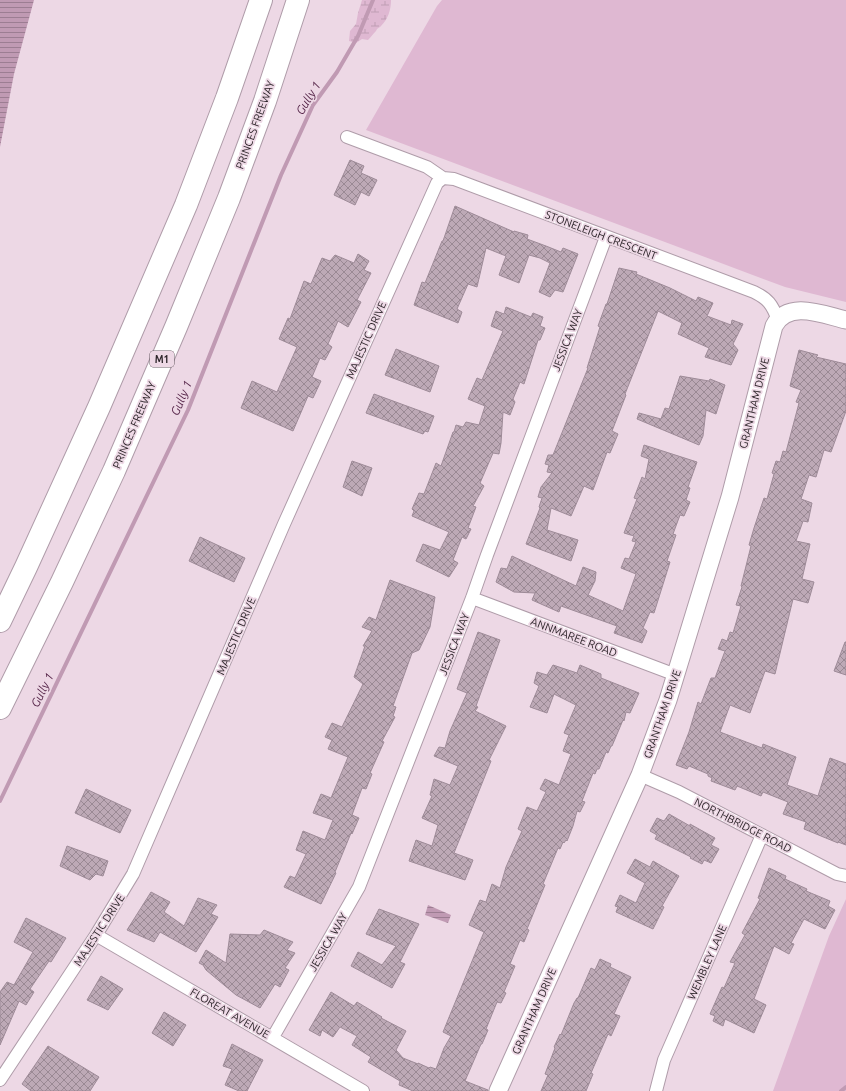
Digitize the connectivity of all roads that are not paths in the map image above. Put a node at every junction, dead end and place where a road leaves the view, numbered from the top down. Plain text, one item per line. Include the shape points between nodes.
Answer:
1 (261, 0) edge
2 (298, 0) edge
3 (347, 137) dead end
4 (443, 178) junction
5 (606, 237) junction
6 (778, 320) junction
7 (846, 320) edge
8 (472, 598) junction
9 (0, 621) edge
10 (676, 675) junction
11 (0, 708) edge
12 (640, 775) junction
13 (762, 835) junction
14 (846, 876) edge
15 (96, 935) junction
16 (273, 1037) junction
17 (0, 1080) edge
18 (363, 1091) edge
19 (498, 1091) edge
20 (656, 1091) edge

1 - 9 highway via 186,205 99,407
2 - 11 highway, PRINCES FREEWAY / M1 via 232,190 179,320 114,471
3 - 4 street, STONELEIGH CRESCENT via 427,167
4 - 5 street, STONELEIGH CRESCENT via 454,179
4 - 15 street, MAJESTIC DRIVE via 437,183 287,517 133,874
5 - 6 street, STONELEIGH CRESCENT via 754,292 769,302
5 - 8 street, JESSICA WAY
6 - 7 street via 789,312 800,310
6 - 10 street, GRANTHAM DRIVE via 773,330 730,497
8 - 10 street, ANNMAREE ROAD
8 - 16 street, JESSICA WAY via 359,887
10 - 12 street, GRANTHAM DRIVE
12 - 13 street, NORTHBRIDGE ROAD
12 - 19 street, GRANTHAM DRIVE
13 - 14 street, NORTHBRIDGE ROAD via 837,874
13 - 20 street, WEMBLEY LANE via 664,1060
15 - 16 street, FLOREAT AVENUE
15 - 17 street, MAJESTIC DRIVE
16 - 18 street, FLOREAT AVENUE

